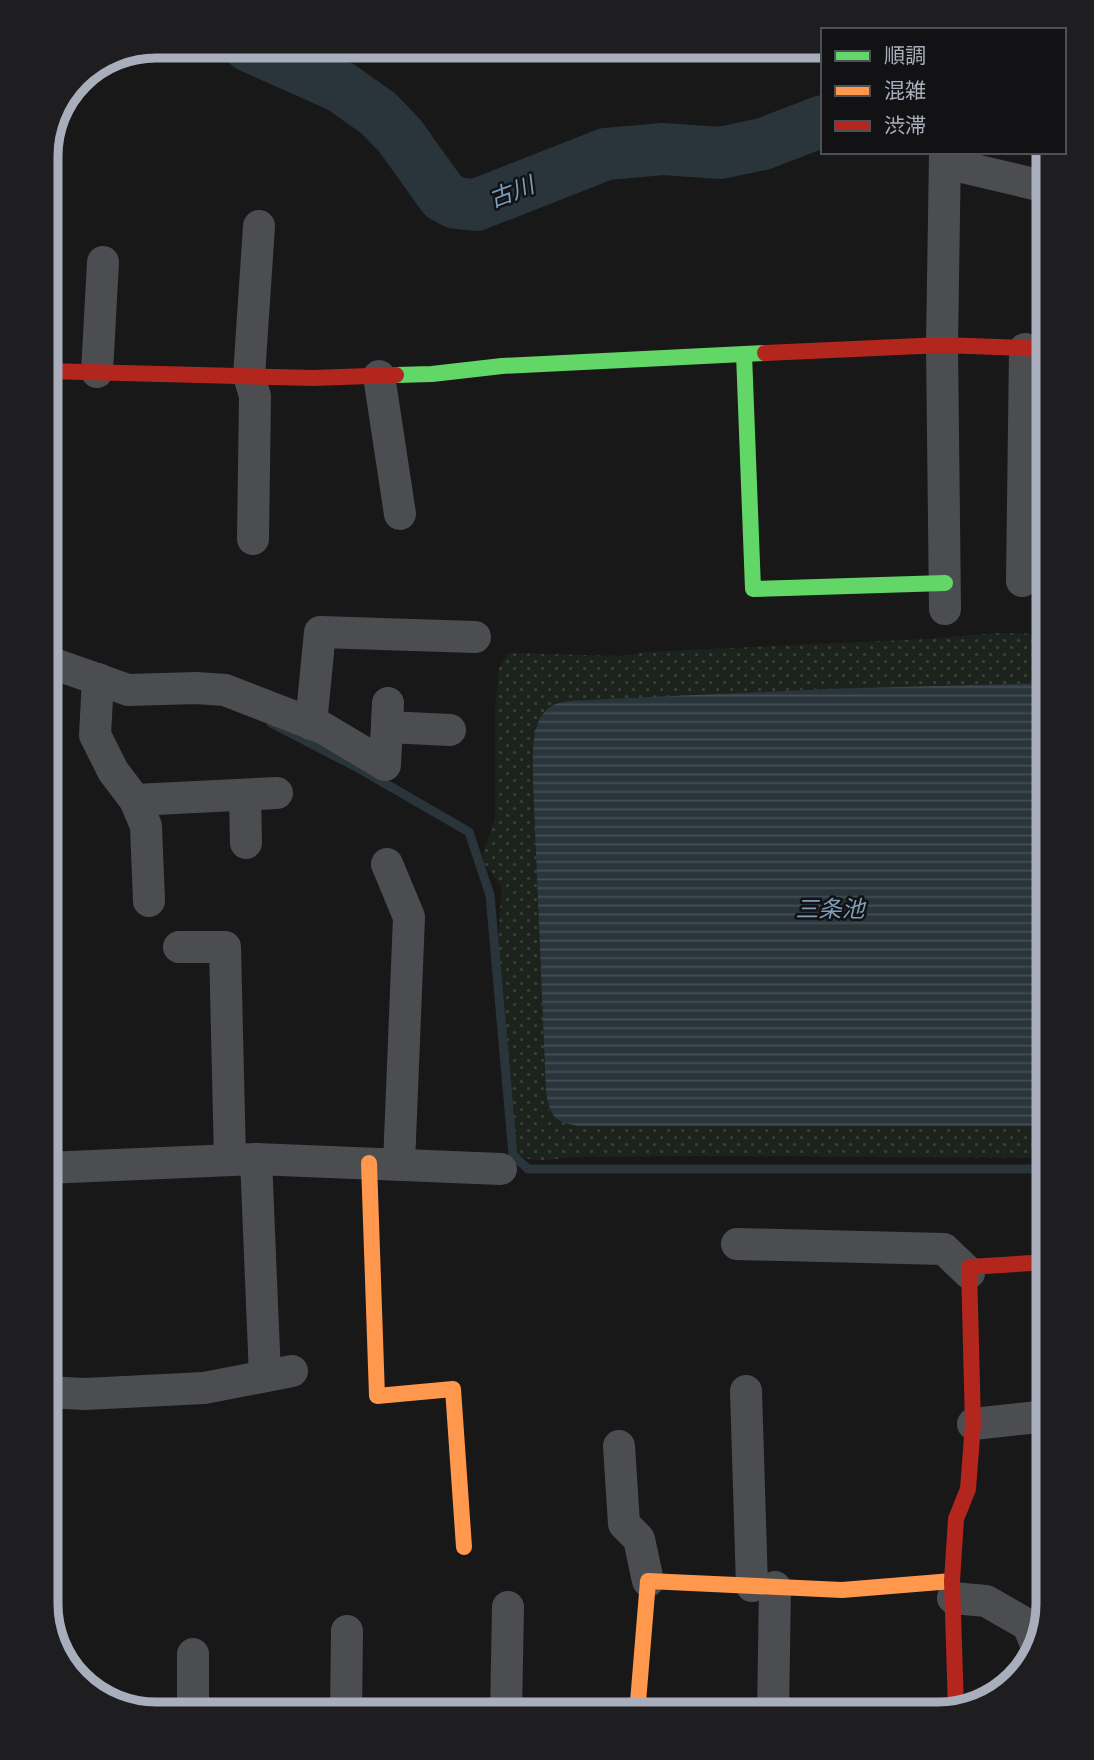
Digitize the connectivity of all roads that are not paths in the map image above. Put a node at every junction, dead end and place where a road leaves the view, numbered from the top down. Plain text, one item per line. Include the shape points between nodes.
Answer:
1 (945, 158) edge
2 (1036, 184) edge
3 (259, 226) dead end
4 (103, 262) dead end
5 (942, 345) junction
6 (1036, 349) edge
7 (744, 354) junction
8 (1036, 364) edge
9 (58, 371) edge
10 (97, 372) junction
11 (249, 376) junction
12 (379, 376) junction
13 (400, 514) dead end
14 (253, 539) dead end
15 (1022, 581) dead end
16 (945, 596) joint
17 (475, 637) dead end
18 (58, 667) edge
19 (98, 687) junction
20 (312, 724) junction
21 (450, 730) dead end
22 (277, 793) dead end
23 (245, 795) junction
24 (135, 800) junction
25 (246, 843) dead end
26 (387, 864) dead end
27 (149, 901) dead end
28 (179, 947) dead end
29 (243, 1160) junction
30 (384, 1163) junction
31 (58, 1168) edge
32 (501, 1169) dead end
33 (737, 1244) dead end
34 (1036, 1263) edge
35 (969, 1273) junction
36 (746, 1391) dead end
37 (58, 1393) edge
38 (1036, 1417) edge
39 (973, 1424) junction
40 (619, 1446) dead end
41 (464, 1547) dead end
42 (648, 1581) junction
43 (763, 1586) junction
44 (953, 1590) junction
45 (508, 1607) dead end
46 (347, 1631) dead end
47 (1032, 1633) edge
48 (192, 1654) dead end
49 (956, 1700) edge
50 (193, 1702) edge
51 (346, 1702) edge
52 (506, 1702) edge
53 (638, 1702) edge
54 (772, 1702) edge

1 - 2 street
1 - 5 street
3 - 11 street
4 - 10 street
5 - 6 street
5 - 7 street
5 - 16 street
7 - 12 street
7 - 16 street via 753,589
8 - 15 street
9 - 10 street
10 - 11 street
11 - 12 street
11 - 14 street via 255,396
12 - 13 street
17 - 20 street via 320,632
18 - 19 street
19 - 20 street via 225,690
19 - 24 street via 95,735 113,771
20 - 21 street via 385,765 388,715
22 - 23 street
23 - 24 street
23 - 25 street
24 - 27 street via 146,826
26 - 30 street via 410,917
28 - 29 street via 225,947
29 - 30 street
29 - 31 street
29 - 37 street via 279,1373 204,1388
30 - 32 street
30 - 41 street via 377,1396 453,1389
33 - 35 street via 944,1249
34 - 35 street via 969,1268
35 - 39 street
36 - 43 street
38 - 39 street
39 - 44 street via 968,1489 956,1519
40 - 42 street via 624,1524 639,1539
42 - 43 street
42 - 53 street
43 - 44 street
43 - 54 street
44 - 47 street via 986,1601 1028,1625
44 - 49 street
45 - 52 street
46 - 51 street
48 - 50 street

